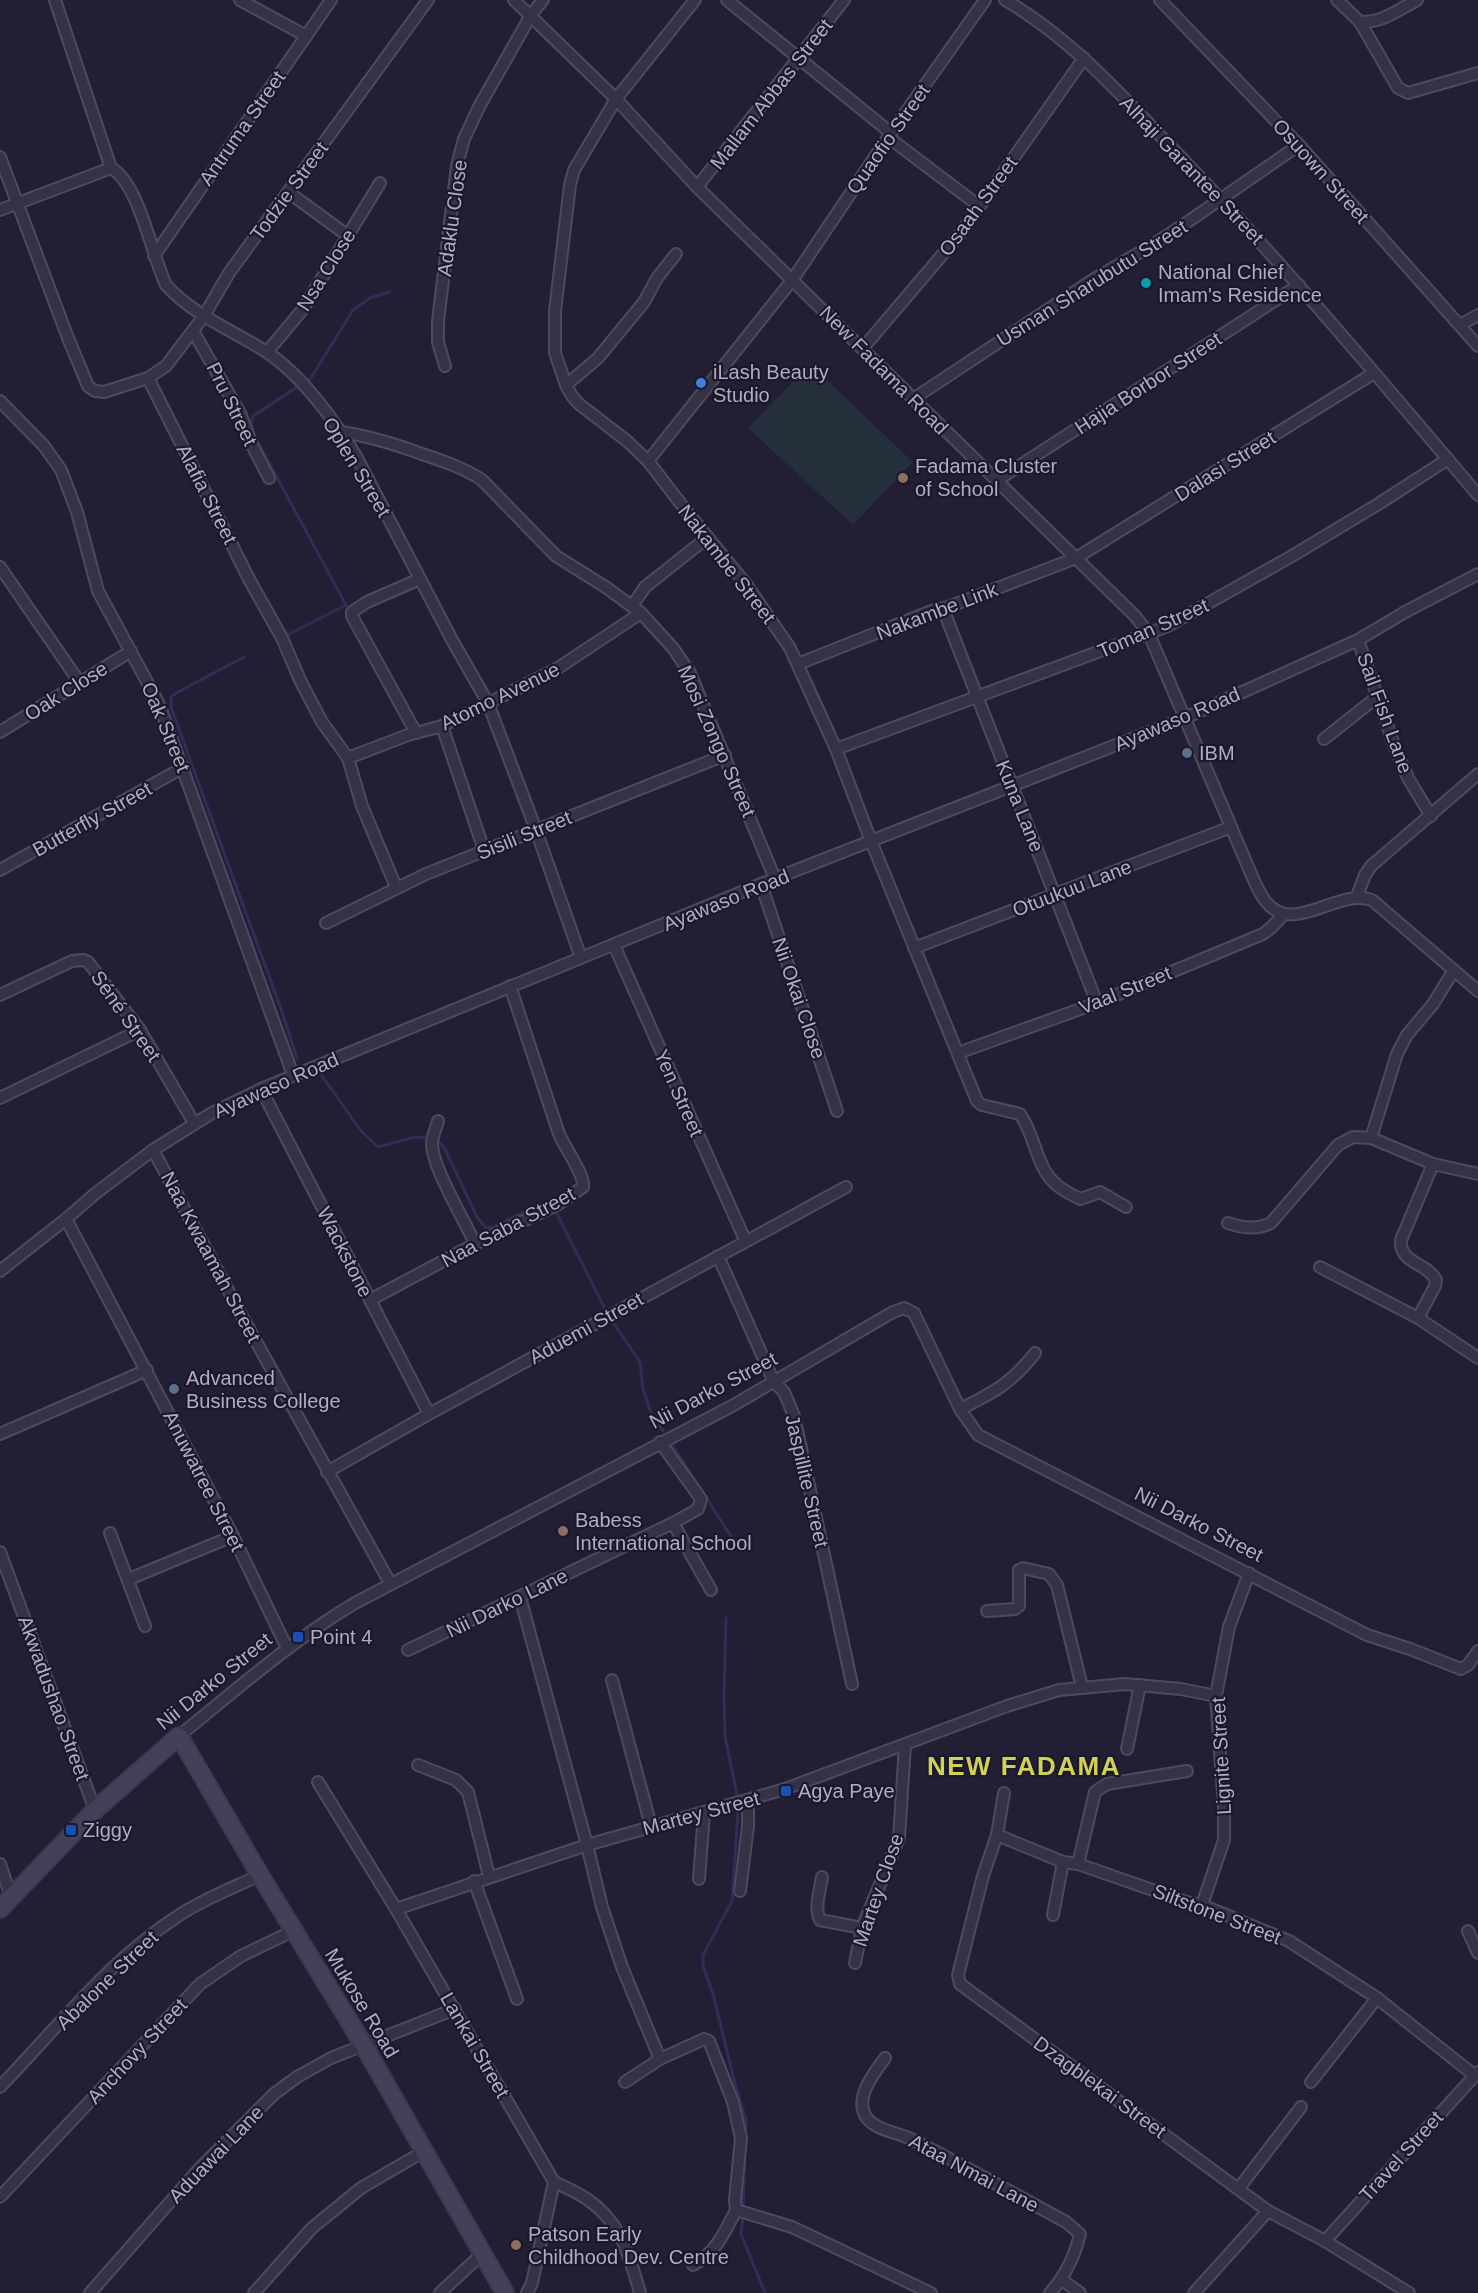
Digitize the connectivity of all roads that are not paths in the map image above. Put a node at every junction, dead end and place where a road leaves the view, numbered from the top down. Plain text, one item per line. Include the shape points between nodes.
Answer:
1 (55, 0) edge
2 (240, 0) edge
3 (331, 0) edge
4 (428, 0) edge
5 (514, 0) edge
6 (543, 0) edge
7 (695, 0) edge
8 (727, 0) edge
9 (844, 0) edge
10 (986, 0) edge
11 (1005, 0) edge
12 (1160, 0) edge
13 (1337, 0) edge
14 (1417, 0) edge
15 (531, 15) junction
16 (1360, 22) junction
17 (306, 36) junction
18 (1084, 58) junction
19 (797, 59) junction
20 (1478, 73) edge
21 (616, 99) junction
22 (890, 135) junction
23 (1299, 145) junction
24 (0, 157) edge
25 (111, 168) junction
26 (380, 183) dead end
27 (698, 187) junction
28 (288, 192) junction
29 (1221, 199) junction
30 (17, 203) junction
31 (979, 206) junction
32 (0, 210) edge
33 (347, 236) junction
34 (676, 254) dead end
35 (154, 256) junction
36 (793, 279) junction
37 (1299, 285) junction
38 (1478, 315) edge
39 (204, 316) junction
40 (1460, 325) junction
41 (193, 331) junction
42 (1478, 346) edge
43 (863, 348) junction
44 (267, 352) junction
45 (445, 366) dead end
46 (1374, 373) junction
47 (148, 378) junction
48 (566, 385) junction
49 (913, 399) junction
50 (0, 401) edge
51 (340, 432) junction
52 (1448, 459) junction
53 (648, 460) junction
54 (269, 478) dead end
55 (996, 481) junction
56 (1478, 495) edge
57 (708, 537) junction
58 (1076, 558) junction
59 (0, 567) edge
60 (1478, 574) edge
61 (420, 579) junction
62 (943, 609) junction
63 (636, 610) junction
64 (1149, 634) junction
65 (1358, 640) junction
66 (131, 651) junction
67 (798, 664) junction
68 (80, 683) junction
69 (978, 697) junction
70 (1377, 697) junction
71 (488, 703) junction
72 (1185, 718) junction
73 (442, 726) junction
74 (0, 732) edge
75 (416, 734) junction
76 (1324, 739) dead end
77 (836, 749) junction
78 (725, 754) junction
79 (348, 758) junction
80 (184, 767) junction
81 (1478, 774) edge
82 (1013, 786) junction
83 (1431, 816) junction
84 (1231, 827) junction
85 (536, 830) junction
86 (871, 841) junction
87 (484, 850) junction
88 (0, 870) edge
89 (775, 879) junction
90 (761, 885) junction
91 (396, 887) junction
92 (1055, 894) junction
93 (1357, 896) junction
94 (1284, 914) junction
95 (326, 923) dead end
96 (614, 945) junction
97 (914, 948) junction
98 (581, 958) junction
99 (1454, 970) junction
100 (510, 986) junction
101 (1478, 991) edge
102 (0, 995) edge
103 (1097, 1003) junction
104 (140, 1030) junction
105 (958, 1053) junction
106 (293, 1075) junction
107 (261, 1089) junction
108 (0, 1098) edge
109 (837, 1111) dead end
110 (438, 1122) dead end
111 (194, 1123) junction
112 (1371, 1138) junction
113 (153, 1150) junction
114 (1433, 1164) junction
115 (1478, 1174) edge
116 (846, 1187) dead end
117 (1126, 1207) dead end
118 (66, 1219) junction
119 (1228, 1224) dead end
120 (745, 1240) junction
121 (475, 1244) junction
122 (718, 1256) junction
123 (1320, 1267) dead end
124 (0, 1271) edge
125 (370, 1300) junction
126 (1418, 1318) junction
127 (1035, 1353) dead end
128 (1478, 1358) edge
129 (147, 1370) junction
130 (774, 1382) junction
131 (960, 1409) junction
132 (429, 1414) junction
133 (0, 1434) edge
134 (662, 1441) junction
135 (327, 1472) junction
136 (673, 1523) junction
137 (110, 1533) dead end
138 (233, 1536) junction
139 (0, 1552) edge
140 (1249, 1573) junction
141 (129, 1579) junction
142 (390, 1583) junction
143 (711, 1590) dead end
144 (520, 1597) junction
145 (987, 1611) dead end
146 (145, 1626) dead end
147 (287, 1648) junction
148 (408, 1650) dead end
149 (1478, 1651) edge
150 (612, 1680) dead end
151 (852, 1684) dead end
152 (1140, 1685) junction
153 (1082, 1687) junction
154 (1216, 1696) junction
155 (179, 1736) junction
156 (905, 1745) junction
157 (1127, 1749) dead end
158 (418, 1765) dead end
159 (1187, 1771) dead end
160 (318, 1782) dead end
161 (1004, 1792) dead end
162 (747, 1800) junction
163 (95, 1810) junction
164 (704, 1813) junction
165 (651, 1826) junction
166 (997, 1835) junction
167 (587, 1845) junction
168 (1063, 1862) junction
169 (0, 1864) edge
170 (1078, 1864) junction
171 (260, 1875) junction
172 (489, 1876) junction
173 (822, 1877) dead end
174 (699, 1879) dead end
175 (474, 1881) junction
176 (740, 1891) dead end
177 (6, 1903) edge
178 (1202, 1905) junction
179 (396, 1909) junction
180 (1053, 1915) dead end
181 (862, 1928) junction
182 (295, 1930) junction
183 (1468, 1931) dead end
184 (1478, 1953) edge
185 (855, 1963) dead end
186 (1377, 1998) junction
187 (517, 1999) dead end
188 (455, 2009) junction
189 (363, 2044) junction
190 (885, 2058) dead end
191 (660, 2059) junction
192 (1476, 2073) edge
193 (625, 2082) dead end
194 (1311, 2082) dead end
195 (0, 2087) edge
196 (1301, 2107) dead end
197 (423, 2152) junction
198 (554, 2182) junction
199 (1239, 2188) junction
200 (0, 2198) edge
201 (738, 2211) junction
202 (1268, 2211) junction
203 (1325, 2241) junction
204 (482, 2254) junction
205 (693, 2265) dead end
206 (1062, 2280) junction
207 (90, 2293) edge
208 (254, 2293) edge
209 (440, 2293) edge
210 (505, 2293) edge
211 (527, 2293) edge
212 (640, 2293) edge
213 (931, 2293) edge
214 (1050, 2293) edge
215 (1080, 2293) edge
216 (1194, 2293) edge
217 (1409, 2293) edge

1 - 25 street, Oplen Street
2 - 17 street
3 - 17 street, Antruma Street
4 - 28 street, Todzie Street
5 - 15 street, New Fadama Road
6 - 15 street, Adaklu Close
7 - 21 street, Nakambe Street
8 - 19 street
9 - 19 street, Mallam Abbas Street
10 - 22 street, Quaofio Street
11 - 18 street, Alhaji Garantee Street via 1032,16
12 - 23 street, Osuown Street
13 - 16 street
14 - 16 street via 1382,20
15 - 21 street, New Fadama Road
15 - 45 street, Adaklu Close via 480,105 457,165 438,321 438,342
16 - 20 street via 1403,91 1408,93
17 - 35 street, Antruma Street
18 - 29 street, Alhaji Garantee Street
18 - 31 street, Osaah Street
19 - 22 street
19 - 27 street, Mallam Abbas Street
21 - 27 street, New Fadama Road
21 - 48 street, Nakambe Street via 574,170 570,185 554,336 555,353
22 - 31 street
22 - 36 street, Quaofio Street
23 - 29 street, Usman Sharubutu Street
23 - 40 street, Osuown Street
24 - 30 street
25 - 30 street
25 - 35 street, Oplen Street via 131,190
26 - 33 street, Nsa Close
27 - 36 street, New Fadama Road
28 - 33 street
28 - 39 street, Todzie Street via 229,273
29 - 37 street, Alhaji Garantee Street
29 - 49 street, Usman Sharubutu Street
30 - 32 street
30 - 47 street via 88,386 104,392
31 - 43 street, Osaah Street via 939,261
33 - 44 street, Nsa Close via 303,309
34 - 48 street via 644,302 598,358
35 - 39 street, Oplen Street via 166,285
36 - 43 street, New Fadama Road
36 - 53 street, Quaofio Street
37 - 46 street, Alhaji Garantee Street
37 - 55 street, Hajia Borbor Street
38 - 40 street
39 - 41 street, Todzie Street
39 - 44 street, Oplen Street
40 - 42 street, Osuown Street
41 - 47 street, Todzie Street via 166,366
41 - 54 street, Pru Street via 240,413
43 - 49 street, New Fadama Road
44 - 51 street, Oplen Street via 298,380
46 - 52 street, Alhaji Garantee Street
46 - 58 street, Dalasi Street
47 - 79 street, Alafia Street via 322,722
48 - 53 street, Nakambe Street via 579,404
49 - 55 street, New Fadama Road
50 - 66 street, Oak Street via 44,446 61,470 98,591
51 - 61 street, Oplen Street
51 - 63 street, Mosi Zongo Street via 383,440 474,475 556,556
52 - 56 street, Alhaji Garantee Street
52 - 64 street, Toman Street via 1235,590
53 - 57 street, Nakambe Street
55 - 58 street, New Fadama Road
57 - 63 street, Atomo Avenue via 645,587
57 - 67 street, Nakambe Street via 774,623
58 - 62 street, Nakambe Link
58 - 64 street, New Fadama Road via 1118,597
59 - 68 street
60 - 65 street, Ayawaso Road
61 - 71 street, Oplen Street
61 - 75 street via 352,612
62 - 67 street, Nakambe Link
62 - 69 street, Kuna Lane
63 - 71 street, Atomo Avenue via 558,668
63 - 78 street, Mosi Zongo Street via 674,648 690,673
64 - 69 street, Toman Street
64 - 72 street, New Fadama Road
65 - 70 street, Sail Fish Lane
65 - 72 street, Ayawaso Road
66 - 68 street, Oak Close
66 - 80 street, Oak Street via 159,704
67 - 77 street, Nakambe Street
68 - 74 street, Oak Close
69 - 77 street, Toman Street
69 - 82 street, Kuna Lane
70 - 76 street
70 - 83 street, Sail Fish Lane via 1408,778
71 - 73 street, Atomo Avenue
71 - 85 street, Oplen Street
72 - 82 street, Ayawaso Road
72 - 84 street, New Fadama Road
73 - 75 street, Atomo Avenue
73 - 87 street
75 - 79 street, Atomo Avenue
77 - 86 street, Nakambe Street
78 - 85 street, Sisili Street
78 - 89 street, Mosi Zongo Street
79 - 91 street, Alafia Street via 362,806
80 - 88 street, Butterfly Street
80 - 106 street, Oak Street
81 - 83 street
82 - 86 street, Ayawaso Road
82 - 92 street, Kuna Lane
83 - 93 street via 1371,866
84 - 92 street, Otuukuu Lane
84 - 94 street, New Fadama Road via 1259,891 1270,907
85 - 87 street, Sisili Street
85 - 98 street, Oplen Street
86 - 89 street, Ayawaso Road
86 - 97 street, Nakambe Street
87 - 91 street, Sisili Street
89 - 90 street, Ayawaso Road
90 - 96 street, Ayawaso Road
90 - 109 street, Nii Okai Close
91 - 95 street, Sisili Street
92 - 97 street, Otuukuu Lane
92 - 103 street, Kuna Lane
93 - 94 street via 1300,915
93 - 99 street via 1378,904
94 - 103 street, Vaal Street via 1263,934
96 - 98 street, Ayawaso Road
96 - 120 street, Yen Street
97 - 105 street, Nakambe Street
98 - 100 street, Ayawaso Road
99 - 101 street
99 - 112 street via 1397,1054
100 - 106 street, Ayawaso Road
100 - 121 street, Naa Saba Street via 559,1134 584,1184 554,1207
102 - 104 street, Séné Street via 72,961 84,960 95,968
103 - 105 street, Vaal Street
104 - 108 street
104 - 111 street, Séné Street
105 - 117 street, Nakambe Street via 980,1104 1018,1112 1023,1117 1041,1166 1051,1181 1078,1198 1100,1192
106 - 107 street, Ayawaso Road
107 - 111 street, Ayawaso Road
107 - 125 street, Wackstone
110 - 121 street via 435,1156
111 - 113 street, Ayawaso Road
112 - 114 street
112 - 119 street via 1353,1137 1338,1145 1263,1227
113 - 118 street, Ayawaso Road
113 - 135 street, Naa Kwaamah Street
114 - 115 street
114 - 126 street via 1401,1240 1405,1257 1429,1271 1436,1280
116 - 120 street, Aduemi Street
118 - 124 street, Ayawaso Road
118 - 129 street, Anuwatree Street
120 - 122 street, Aduemi Street
121 - 125 street, Naa Saba Street
122 - 130 street, Jaspillite Street
122 - 132 street, Aduemi Street
123 - 126 street
125 - 132 street, Wackstone
126 - 128 street
127 - 131 street via 1007,1384
129 - 133 street
129 - 138 street, Anuwatree Street
130 - 131 street, Nii Darko Street via 904,1308 914,1312 924,1330
130 - 134 street, Nii Darko Street
130 - 151 street, Jaspillite Street via 789,1404
131 - 140 street, Nii Darko Street via 978,1435
132 - 135 street, Aduemi Street
134 - 136 street, Nii Darko Lane via 701,1499 698,1509
134 - 142 street, Nii Darko Street
135 - 142 street, Naa Kwaamah Street
136 - 143 street
136 - 144 street, Nii Darko Lane
137 - 141 street
138 - 141 street
138 - 147 street, Anuwatree Street
139 - 163 street, Akwadushao Street
140 - 149 street, Nii Darko Street via 1367,1635 1453,1668 1468,1665
140 - 154 street, Lignite Street via 1229,1628
141 - 146 street
142 - 147 street, Nii Darko Street
144 - 148 street, Nii Darko Lane
144 - 167 street
145 - 153 street via 1018,1606 1019,1570 1049,1575 1057,1585
147 - 155 street, Nii Darko Street
150 - 165 street
152 - 153 street, Martey Street
152 - 154 street, Martey Street
152 - 157 street
153 - 156 street, Martey Street via 1034,1697
154 - 178 street, Lignite Street via 1224,1840
155 - 163 street, Nii Darko Street
155 - 171 street, Mukose Road
156 - 162 street, Martey Street
156 - 181 street, Martey Close via 899,1838
158 - 172 street via 456,1780 468,1792
159 - 170 street via 1107,1784 1095,1792
160 - 179 street, Lankai Street
161 - 166 street, Dzagblekai Street
162 - 164 street, Martey Street
162 - 176 street
163 - 177 street, Nii Darko Street
164 - 165 street, Martey Street
164 - 174 street
165 - 167 street, Martey Street
166 - 168 street, Siltstone Street
166 - 199 street, Dzagblekai Street via 958,1975 960,1984
167 - 172 street, Martey Street
167 - 191 street via 622,1967
168 - 170 street, Siltstone Street
168 - 180 street
169 - 177 street
170 - 178 street, Siltstone Street
171 - 182 street, Mukose Road
171 - 195 street, Abalone Street via 180,1914 148,1938 91,1989
172 - 175 street, Martey Street
173 - 181 street via 817,1915 820,1920
175 - 179 street, Martey Street
175 - 187 street
178 - 186 street, Siltstone Street via 1289,1941
179 - 188 street, Lankai Street
181 - 185 street, Martey Close
182 - 189 street, Mukose Road
182 - 200 street, Anchovy Street via 241,1956 200,1984
183 - 184 street
186 - 192 street, Siltstone Street
186 - 194 street
188 - 189 street, Aduawai Lane
188 - 198 street, Lankai Street
189 - 197 street, Mukose Road
189 - 207 street, Aduawai Lane via 312,2068 274,2094 199,2169
190 - 206 street, Ataa Nmai Lane via 865,2087 863,2112 867,2119 1066,2222 1080,2234
191 - 193 street
191 - 201 street via 704,2039 709,2041 733,2102 741,2138 735,2200
192 - 203 street, Travel Street
196 - 199 street
197 - 204 street, Mukose Road
197 - 208 street via 361,2188 312,2228
198 - 211 street
198 - 212 street via 587,2199 612,2221 624,2240
199 - 202 street, Dzagblekai Street
201 - 205 street via 722,2239 704,2260
201 - 213 street via 792,2227
202 - 203 street, Dzagblekai Street
202 - 216 street
203 - 217 street, Dzagblekai Street
204 - 209 street
204 - 210 street, Mukose Road
206 - 214 street, Ataa Nmai Lane
206 - 215 street

